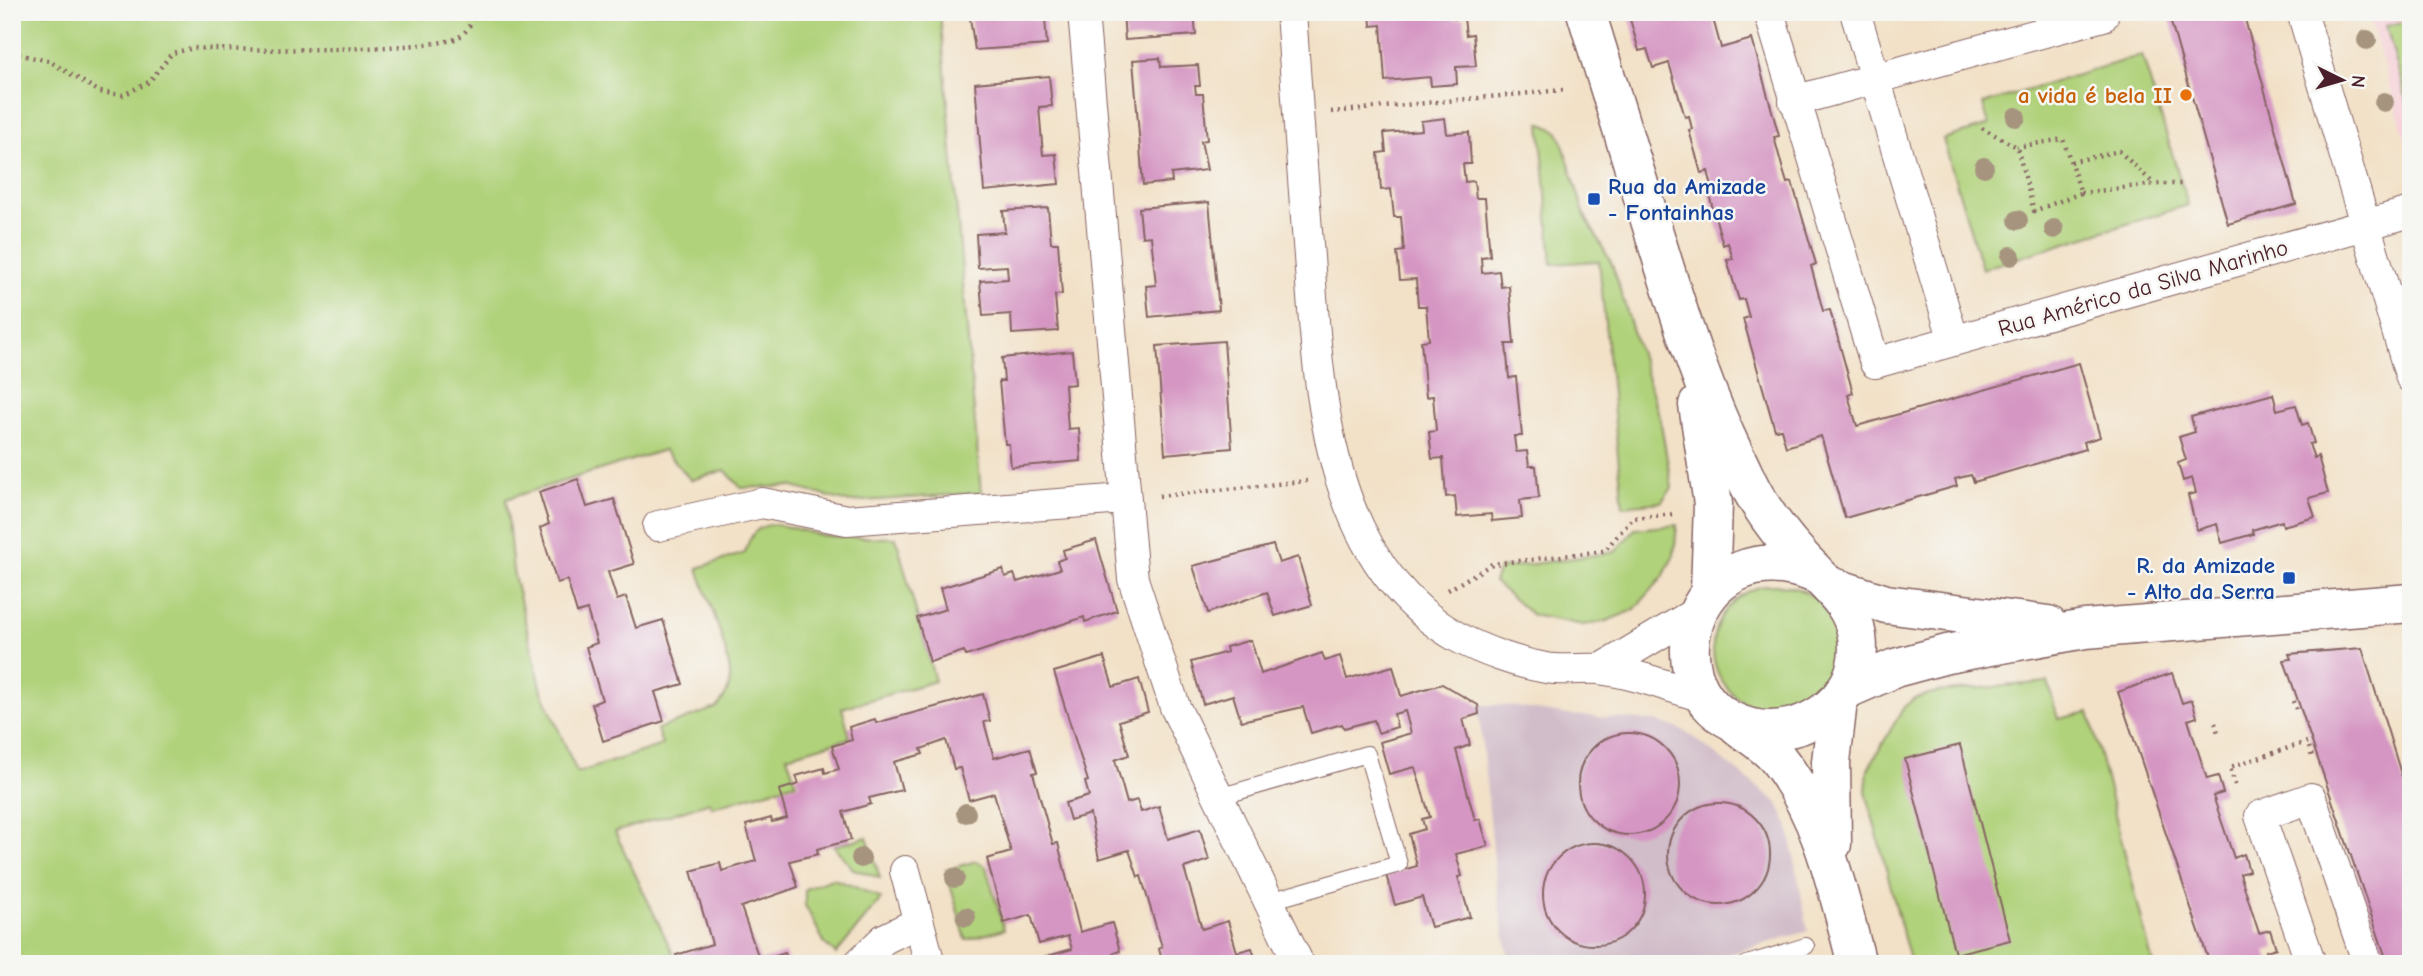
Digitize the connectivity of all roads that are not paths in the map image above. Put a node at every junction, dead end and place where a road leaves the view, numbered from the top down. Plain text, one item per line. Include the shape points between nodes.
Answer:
1 (1083, 12) edge
2 (1291, 12) edge
3 (1586, 12) edge
4 (1769, 12) edge
5 (1855, 12) edge
6 (2302, 12) edge
7 (2103, 16) dead end
8 (1874, 78) junction
9 (1794, 101) junction
10 (2411, 212) edge
11 (2364, 226) junction
12 (1954, 341) junction
13 (1690, 351) junction
14 (2411, 377) edge
15 (1124, 499) junction
16 (658, 526) dead end
17 (1826, 581) junction
18 (1704, 601) junction
19 (2411, 603) edge
20 (2085, 629) junction
21 (1601, 669) junction
22 (1842, 695) junction
23 (1720, 710) junction
24 (1219, 797) junction
25 (1832, 867) junction
26 (905, 871) dead end
27 (1270, 901) junction
28 (917, 923) junction
29 (1806, 946) dead end
30 (858, 964) edge
31 (930, 964) edge
32 (1299, 964) edge
33 (1746, 964) edge
34 (1857, 964) edge
35 (2311, 964) edge
36 (2368, 964) edge

1 - 15 street
2 - 21 street via 1318,365 1339,478 1358,527 1387,573 1416,607 1457,637 1547,668
3 - 13 main road
4 - 9 street
5 - 8 street
6 - 11 street
7 - 8 street
8 - 9 street
8 - 12 street
9 - 12 street, Rua Américo da Silva Marinho via 1875,363
10 - 11 street, Rua Américo da Silva Marinho
11 - 12 street, Rua Américo da Silva Marinho
11 - 14 street
13 - 17 main road via 1759,502
13 - 18 main road via 1713,504
15 - 16 street via 847,520 762,503
15 - 24 street via 1133,579 1154,651 1175,707
17 - 18 main road via 1785,564 1749,566 1728,576
17 - 20 main road via 1886,604
17 - 22 main road via 1849,610 1857,636 1856,665
18 - 21 street
18 - 23 main road via 1689,640 1693,670
19 - 20 main road
20 - 22 main road via 1895,668
21 - 23 street
22 - 23 main road via 1816,720 1789,730 1760,731
22 - 25 main road via 1830,762
23 - 25 main road via 1777,757 1805,800
24 - 27 street
24 - 27 lane via 1367,754 1399,864
25 - 34 main road
26 - 28 street
27 - 32 street
28 - 30 street via 884,939
28 - 31 street
29 - 33 lane
35 - 36 street via 2260,816 2311,798

